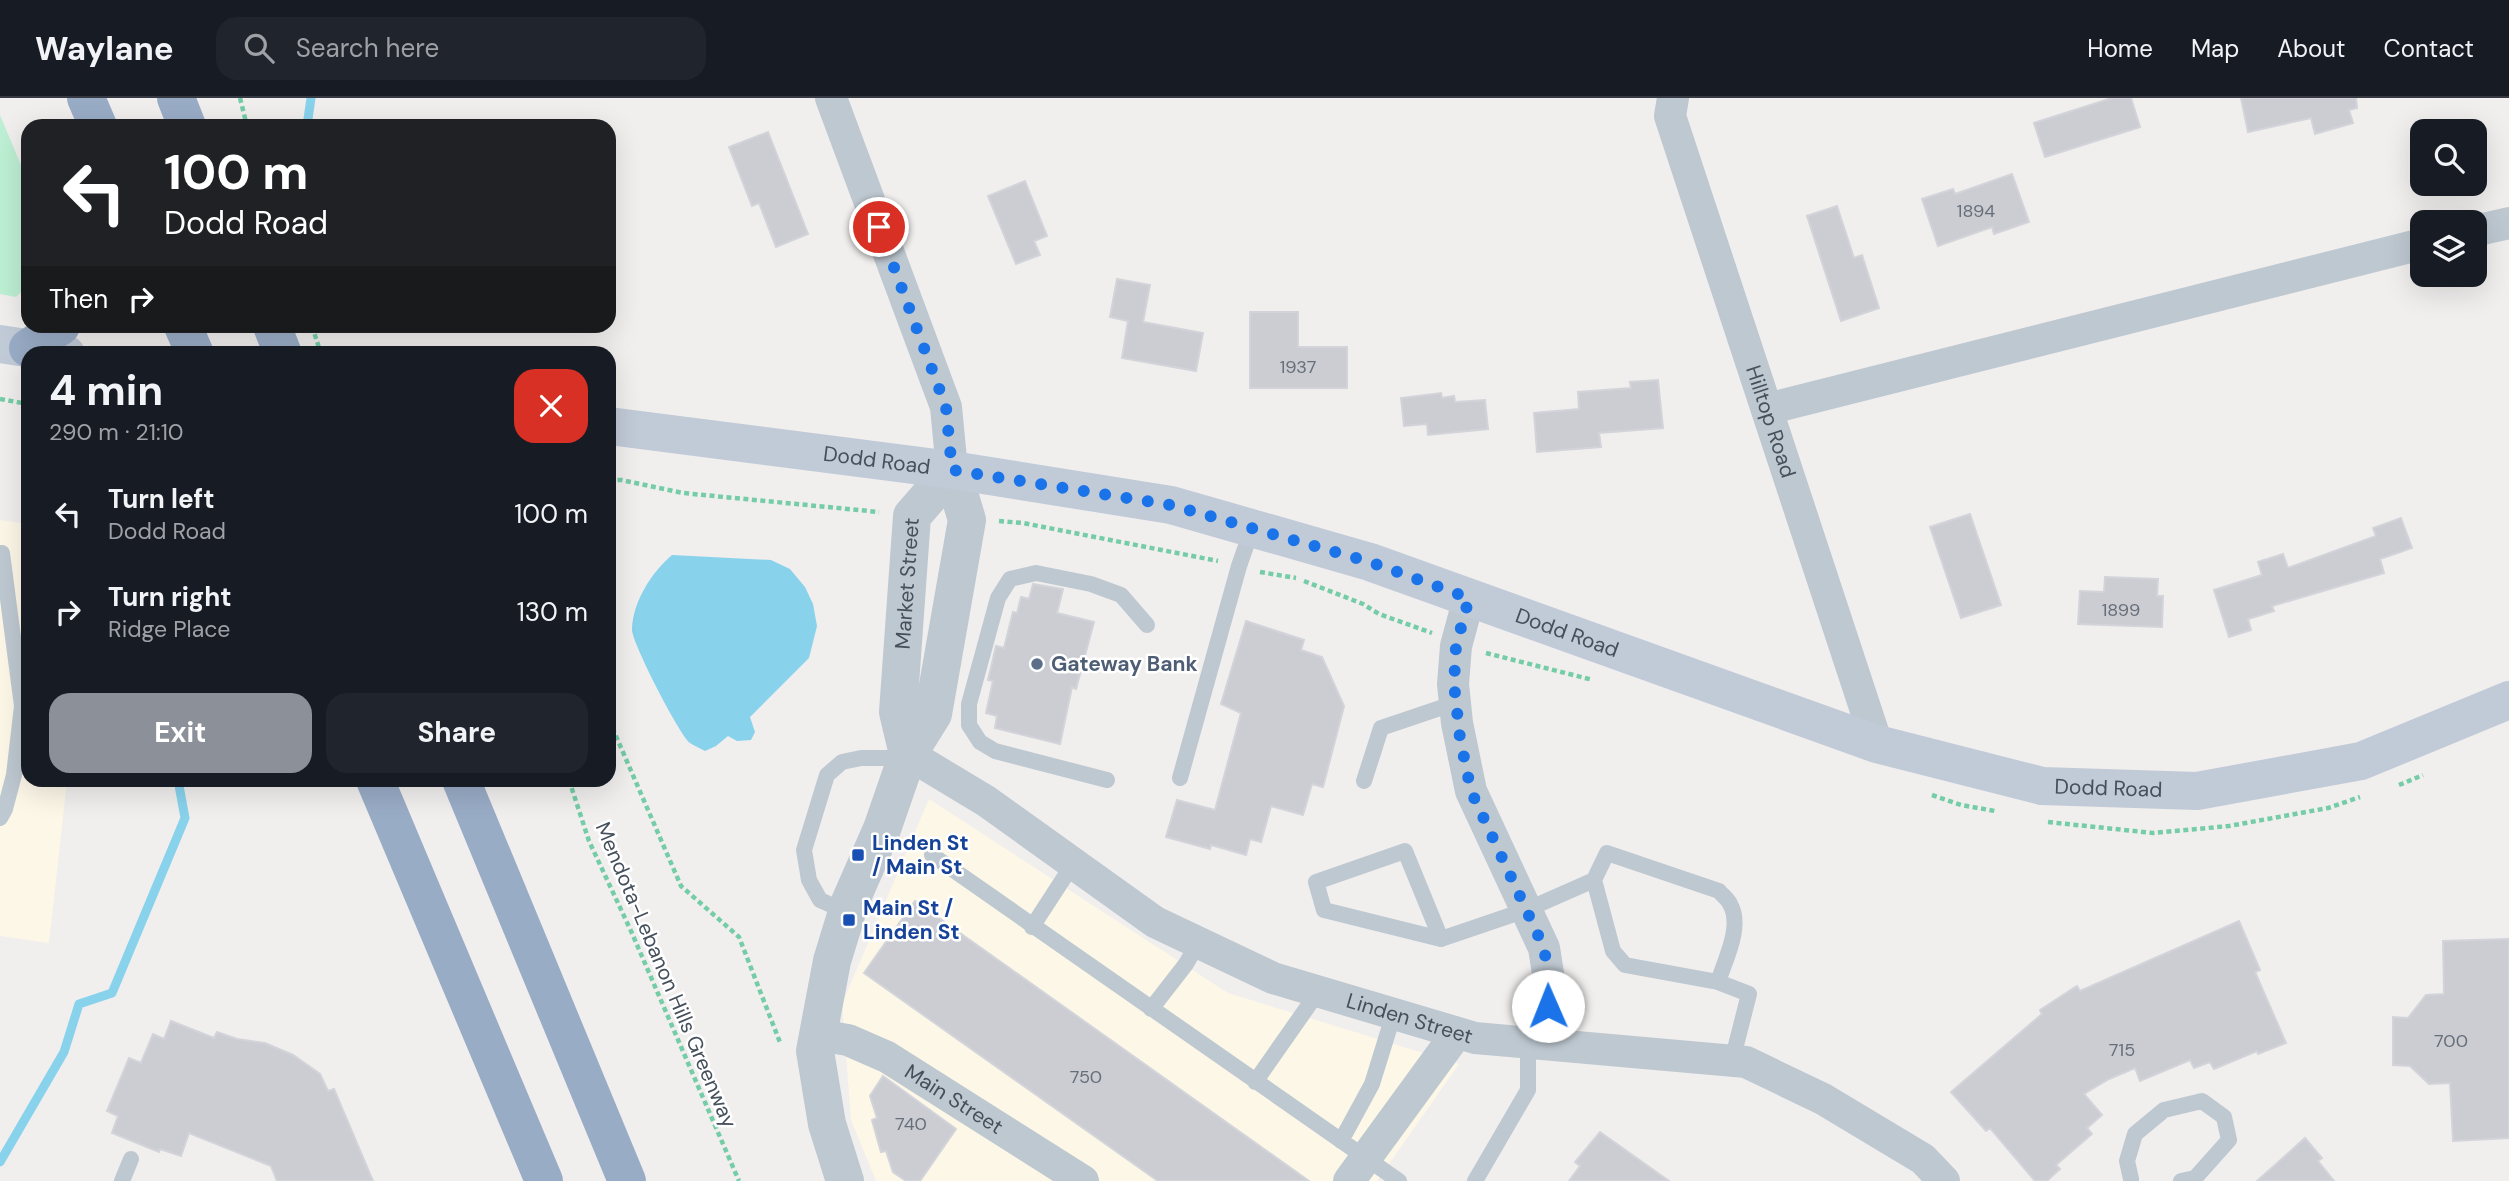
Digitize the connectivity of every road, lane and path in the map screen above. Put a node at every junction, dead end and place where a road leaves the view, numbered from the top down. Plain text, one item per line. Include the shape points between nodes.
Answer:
1 (86, 98) edge
2 (176, 98) edge
3 (240, 98) edge
4 (831, 98) edge
5 (1673, 98) edge
6 (95, 119) edge
7 (184, 119) edge
8 (245, 119) edge
9 (2509, 223) edge
10 (2487, 228) edge
11 (2410, 247) edge
12 (45, 333) edge
13 (14, 346) edge
14 (0, 399) edge
15 (21, 403) edge
16 (1767, 409) junction
17 (616, 427) edge
18 (952, 470) junction
19 (616, 480) edge
20 (875, 512) dead end
21 (988, 520) dead end
22 (1252, 529) junction
23 (1, 553) edge
24 (1239, 566) junction
25 (1469, 598) junction
26 (1147, 625) dead end
27 (1425, 630) dead end
28 (21, 699) edge
29 (2509, 700) edge
30 (1455, 703) junction
31 (21, 714) edge
32 (616, 736) edge
33 (1877, 744) junction
34 (908, 756) junction
35 (1180, 778) dead end
36 (1107, 780) dead end
37 (1364, 781) dead end
38 (378, 787) edge
39 (464, 787) edge
40 (571, 787) edge
41 (0, 818) edge
42 (933, 855) dead end
43 (1073, 864) junction
44 (1594, 880) junction
45 (1526, 910) junction
46 (847, 912) junction
47 (1032, 927) junction
48 (1441, 939) junction
49 (1198, 943) junction
50 (1718, 982) junction
51 (1318, 992) junction
52 (1151, 1010) junction
53 (1394, 1013) junction
54 (1457, 1033) junction
55 (818, 1035) junction
56 (1536, 1044) junction
57 (782, 1048) dead end
58 (1732, 1061) junction
59 (1255, 1082) junction
60 (131, 1159) dead end
61 (1352, 1160) edge
62 (2133, 1180) edge
63 (122, 1181) edge
64 (544, 1181) edge
65 (627, 1181) edge
66 (739, 1181) edge
67 (845, 1181) edge
68 (1083, 1181) edge
69 (1399, 1181) edge
70 (1475, 1181) edge
71 (1944, 1181) edge
72 (2180, 1181) edge

1 - 6 highway
2 - 7 highway
3 - 8 path
4 - 18 street via 946,407
5 - 16 street, Hilltop Road via 1670,116
9 - 10 street
11 - 16 street
12 - 13 highway
14 - 15 path
16 - 33 street, Hilltop Road
17 - 18 main road, Dodd Road
18 - 22 main road, Dodd Road via 1171,505
18 - 34 street, Market Street via 967,520 933,713
18 - 34 street, Market Street via 912,516 898,712
19 - 20 path via 683,493
21 - 24 path
22 - 24 lane
22 - 25 main road, Dodd Road via 1370,562
23 - 28 lane
24 - 27 path via 1298,578
24 - 35 lane
25 - 30 street via 1456,646
25 - 33 main road, Dodd Road
26 - 36 lane via 1121,595 1091,584 1036,573 1010,579 998,598 969,704 969,725 980,742 996,751
29 - 33 main road, Dodd Road via 2361,761 2197,791 2042,786
30 - 37 lane via 1381,727
30 - 45 street via 1471,791
31 - 41 lane via 13,775
32 - 57 path via 681,887 738,937
34 - 43 street, Linden Street via 986,801
34 - 46 street, Market Street
34 - 46 lane via 842,762 827,775 804,850 809,880 820,900
38 - 64 highway
39 - 65 highway
40 - 66 path, Mendota-Lebanon Hills Greenway via 589,841
42 - 47 lane
43 - 47 lane
43 - 49 street, Linden Street via 1155,922
44 - 45 lane
44 - 50 lane via 1613,951 1625,965
44 - 50 lane via 1607,853 1719,891 1735,918
45 - 48 lane
45 - 56 street via 1544,948 1550,986
46 - 55 street, Market Street
47 - 52 lane
48 - 48 lane via 1324,910 1316,882 1405,851
49 - 51 street, Linden Street via 1273,978
49 - 52 lane
50 - 58 lane via 1749,994
51 - 53 street, Linden Street
51 - 59 lane
52 - 59 lane
53 - 54 street, Linden Street
53 - 61 lane
54 - 56 street, Linden Street
54 - 61 street
55 - 67 street, Market Street via 815,1051 827,1124
55 - 68 street, Main Street via 848,1040 887,1057
56 - 58 street, Linden Street
56 - 70 lane via 1528,1090
58 - 71 street, Linden Street via 1746,1062 1823,1099 1923,1159
59 - 61 lane
60 - 63 lane
61 - 69 lane
62 - 72 lane via 2127,1161 2135,1133 2164,1110 2202,1101 2224,1117 2229,1140 2195,1178

